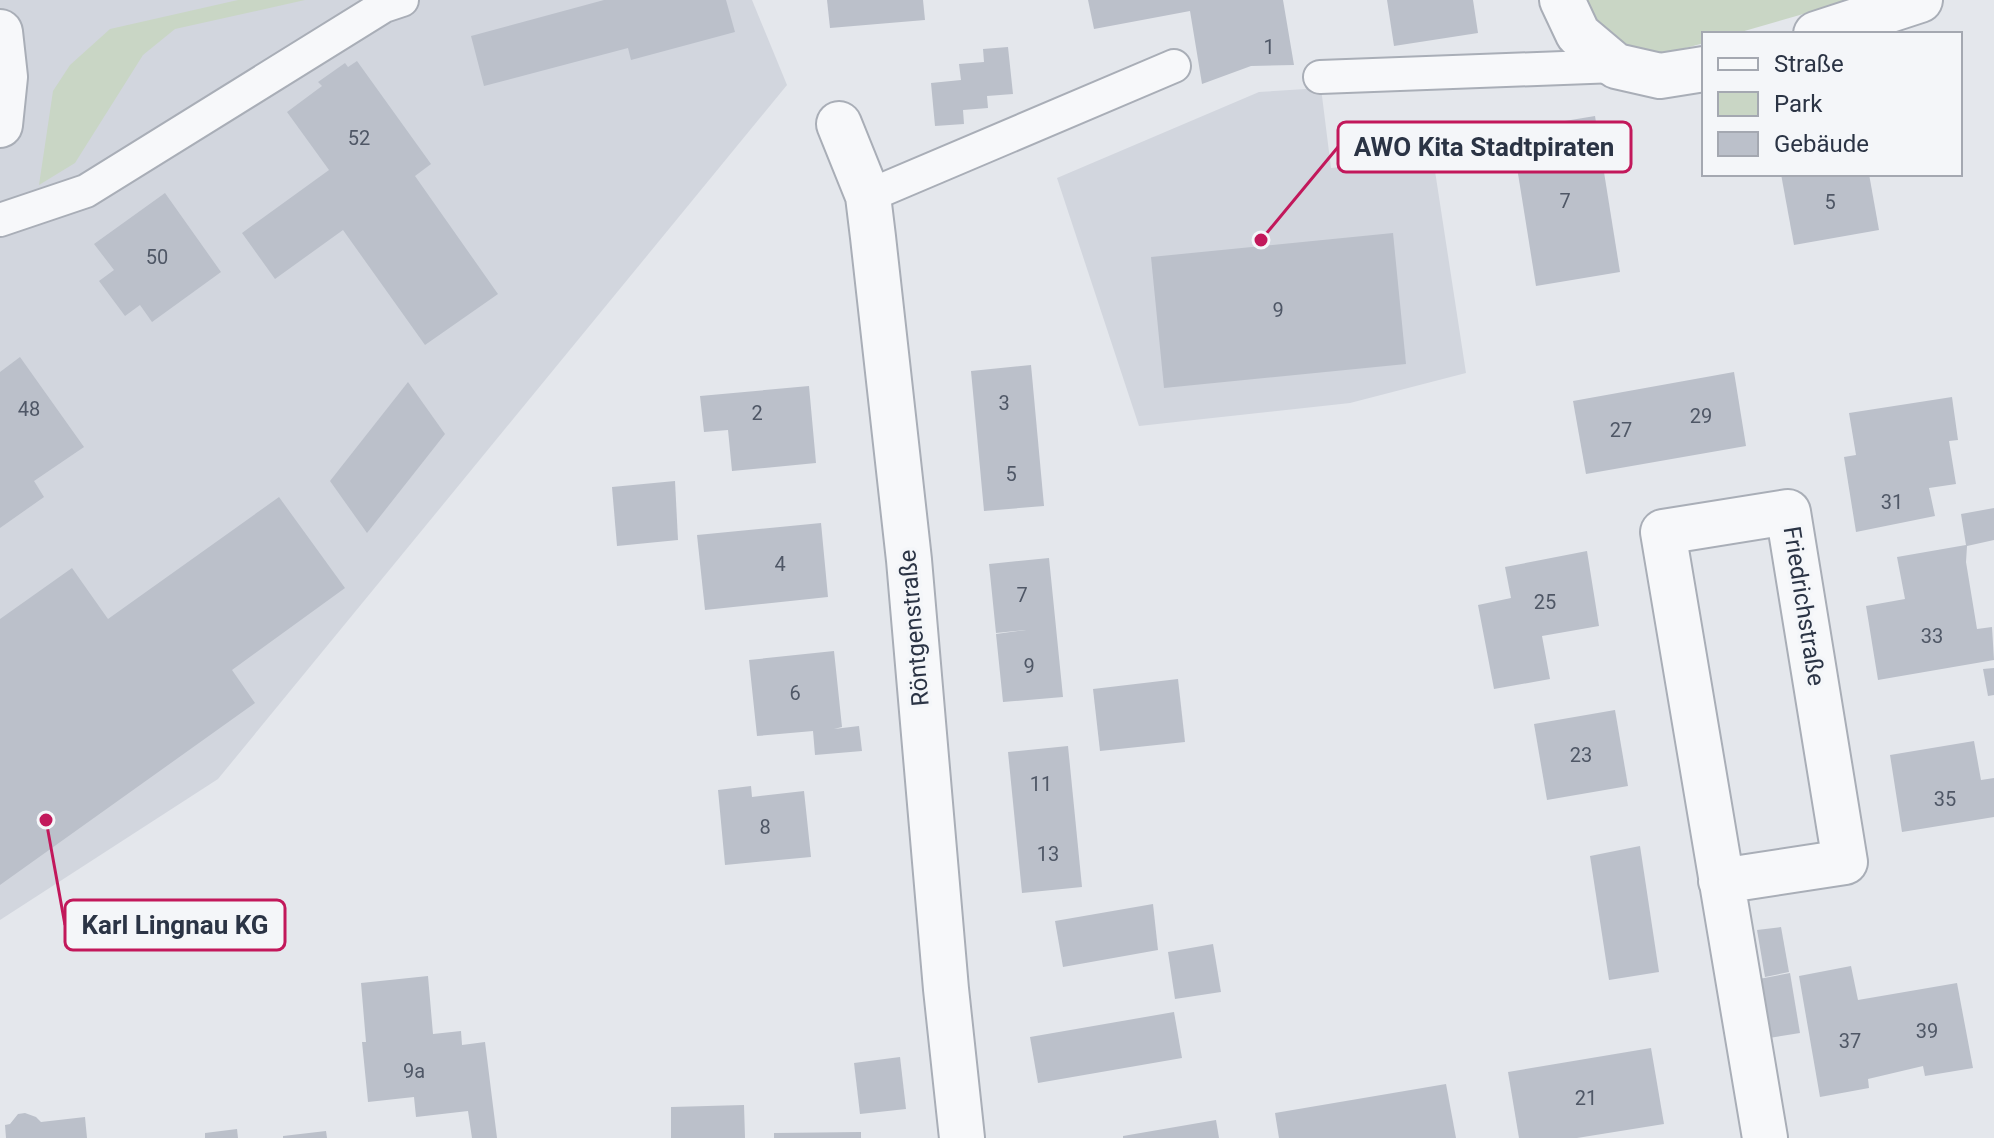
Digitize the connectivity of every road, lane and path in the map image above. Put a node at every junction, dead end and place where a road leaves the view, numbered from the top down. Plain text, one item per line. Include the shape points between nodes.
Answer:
1 (402, 0) edge
2 (1562, 0) edge
3 (1920, 0) edge
4 (0, 32) edge
5 (1822, 32) edge
6 (1174, 66) dead end
7 (1616, 66) junction
8 (1702, 69) edge
9 (1320, 77) dead end
10 (839, 124) dead end
11 (0, 125) edge
12 (868, 196) junction
13 (0, 220) edge
14 (1721, 881) junction
15 (962, 1138) edge
16 (1765, 1138) edge

1 - 13 lane via 384,6 86,191
2 - 7 street via 1578,34
3 - 5 street
4 - 11 street via 5,77
6 - 12 lane
7 - 8 street via 1660,76
7 - 9 lane
10 - 12 street, Röntgenstraße
12 - 15 street, Röntgenstraße via 909,560
14 - 14 street, Friedrichstraße via 1663,532 1788,512 1845,862
14 - 16 street, Friedrichstraße

